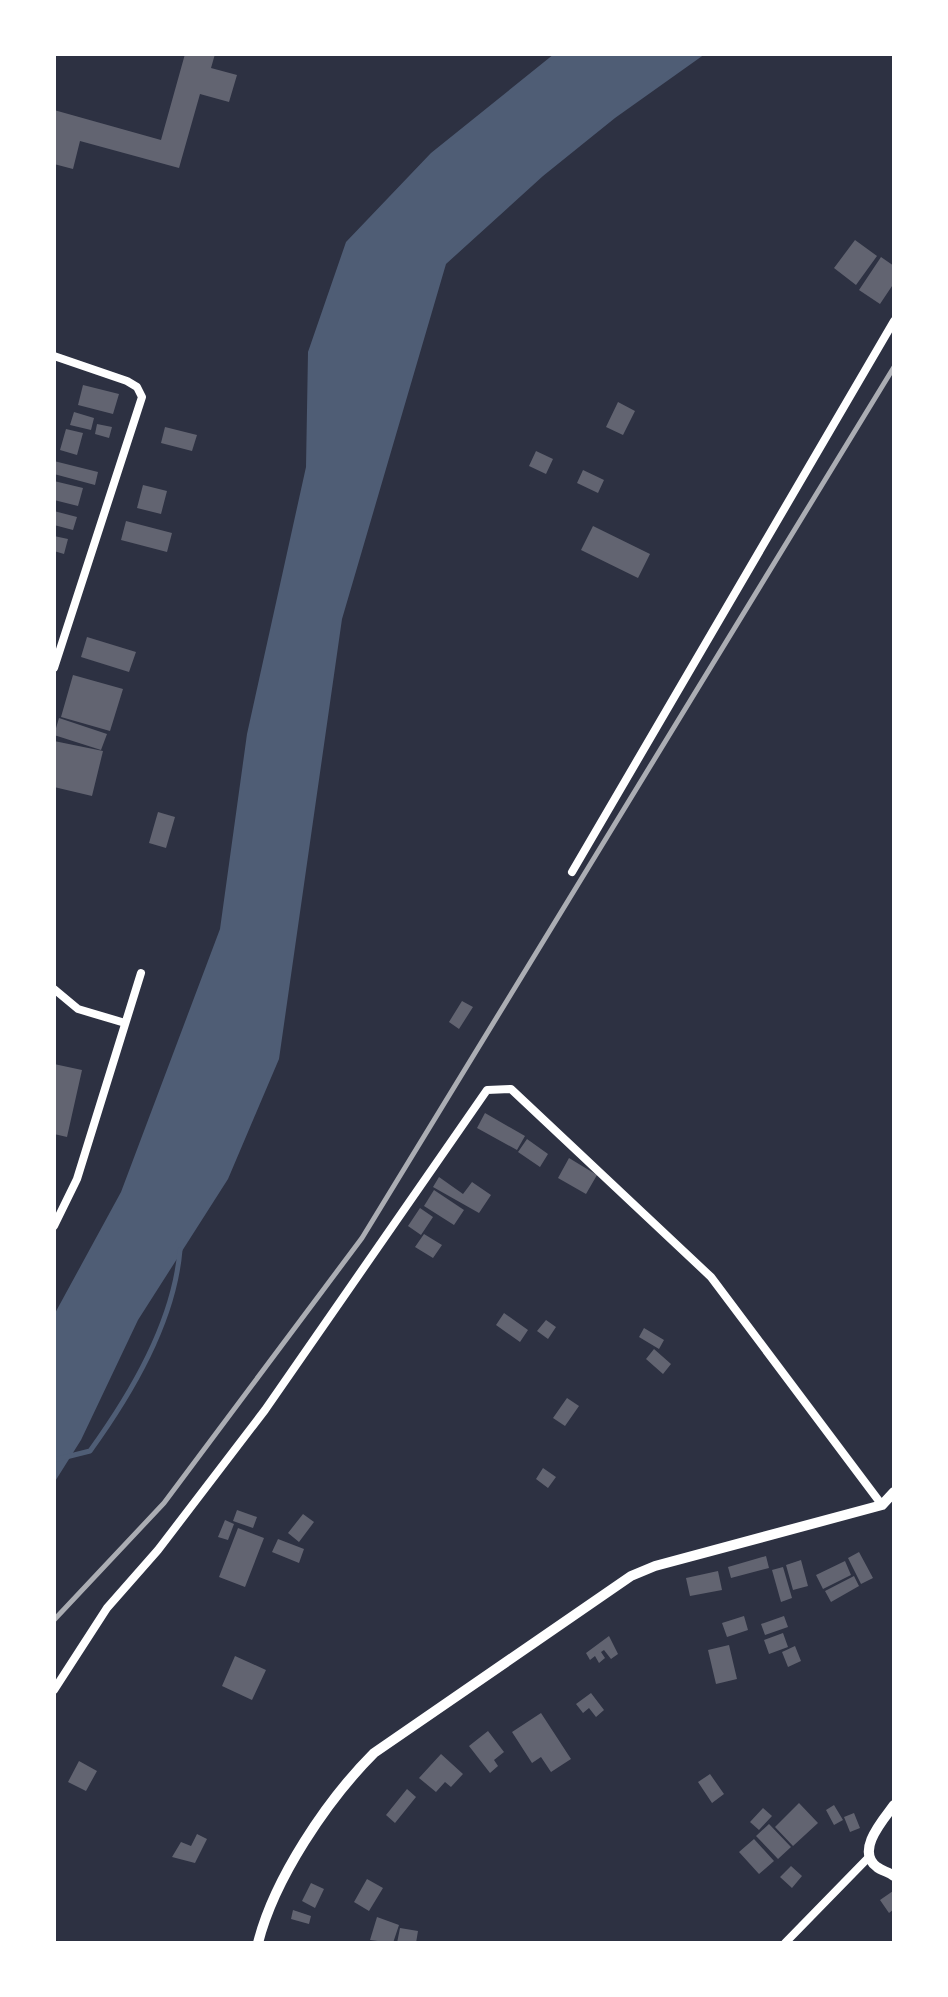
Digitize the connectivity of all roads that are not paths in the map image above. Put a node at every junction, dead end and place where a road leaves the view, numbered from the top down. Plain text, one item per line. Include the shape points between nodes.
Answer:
1 (894, 321) edge
2 (54, 356) edge
3 (54, 668) edge
4 (572, 872) dead end
5 (141, 973) dead end
6 (54, 989) edge
7 (125, 1023) junction
8 (54, 1226) edge
9 (894, 1492) edge
10 (882, 1505) junction
11 (54, 1690) edge
12 (894, 1805) edge
13 (869, 1857) junction
14 (894, 1876) edge
15 (258, 1943) edge
16 (785, 1943) edge

1 - 4 street
2 - 3 street via 127,381 142,397
5 - 7 street
6 - 7 street via 78,1009
7 - 8 street via 77,1179
9 - 10 street
10 - 11 street via 711,1277 511,1089 487,1090 265,1410 107,1608
10 - 15 street via 631,1576 386,1744 345,1782 323,1815 264,1921
12 - 13 street via 876,1831
13 - 14 street
13 - 16 street

